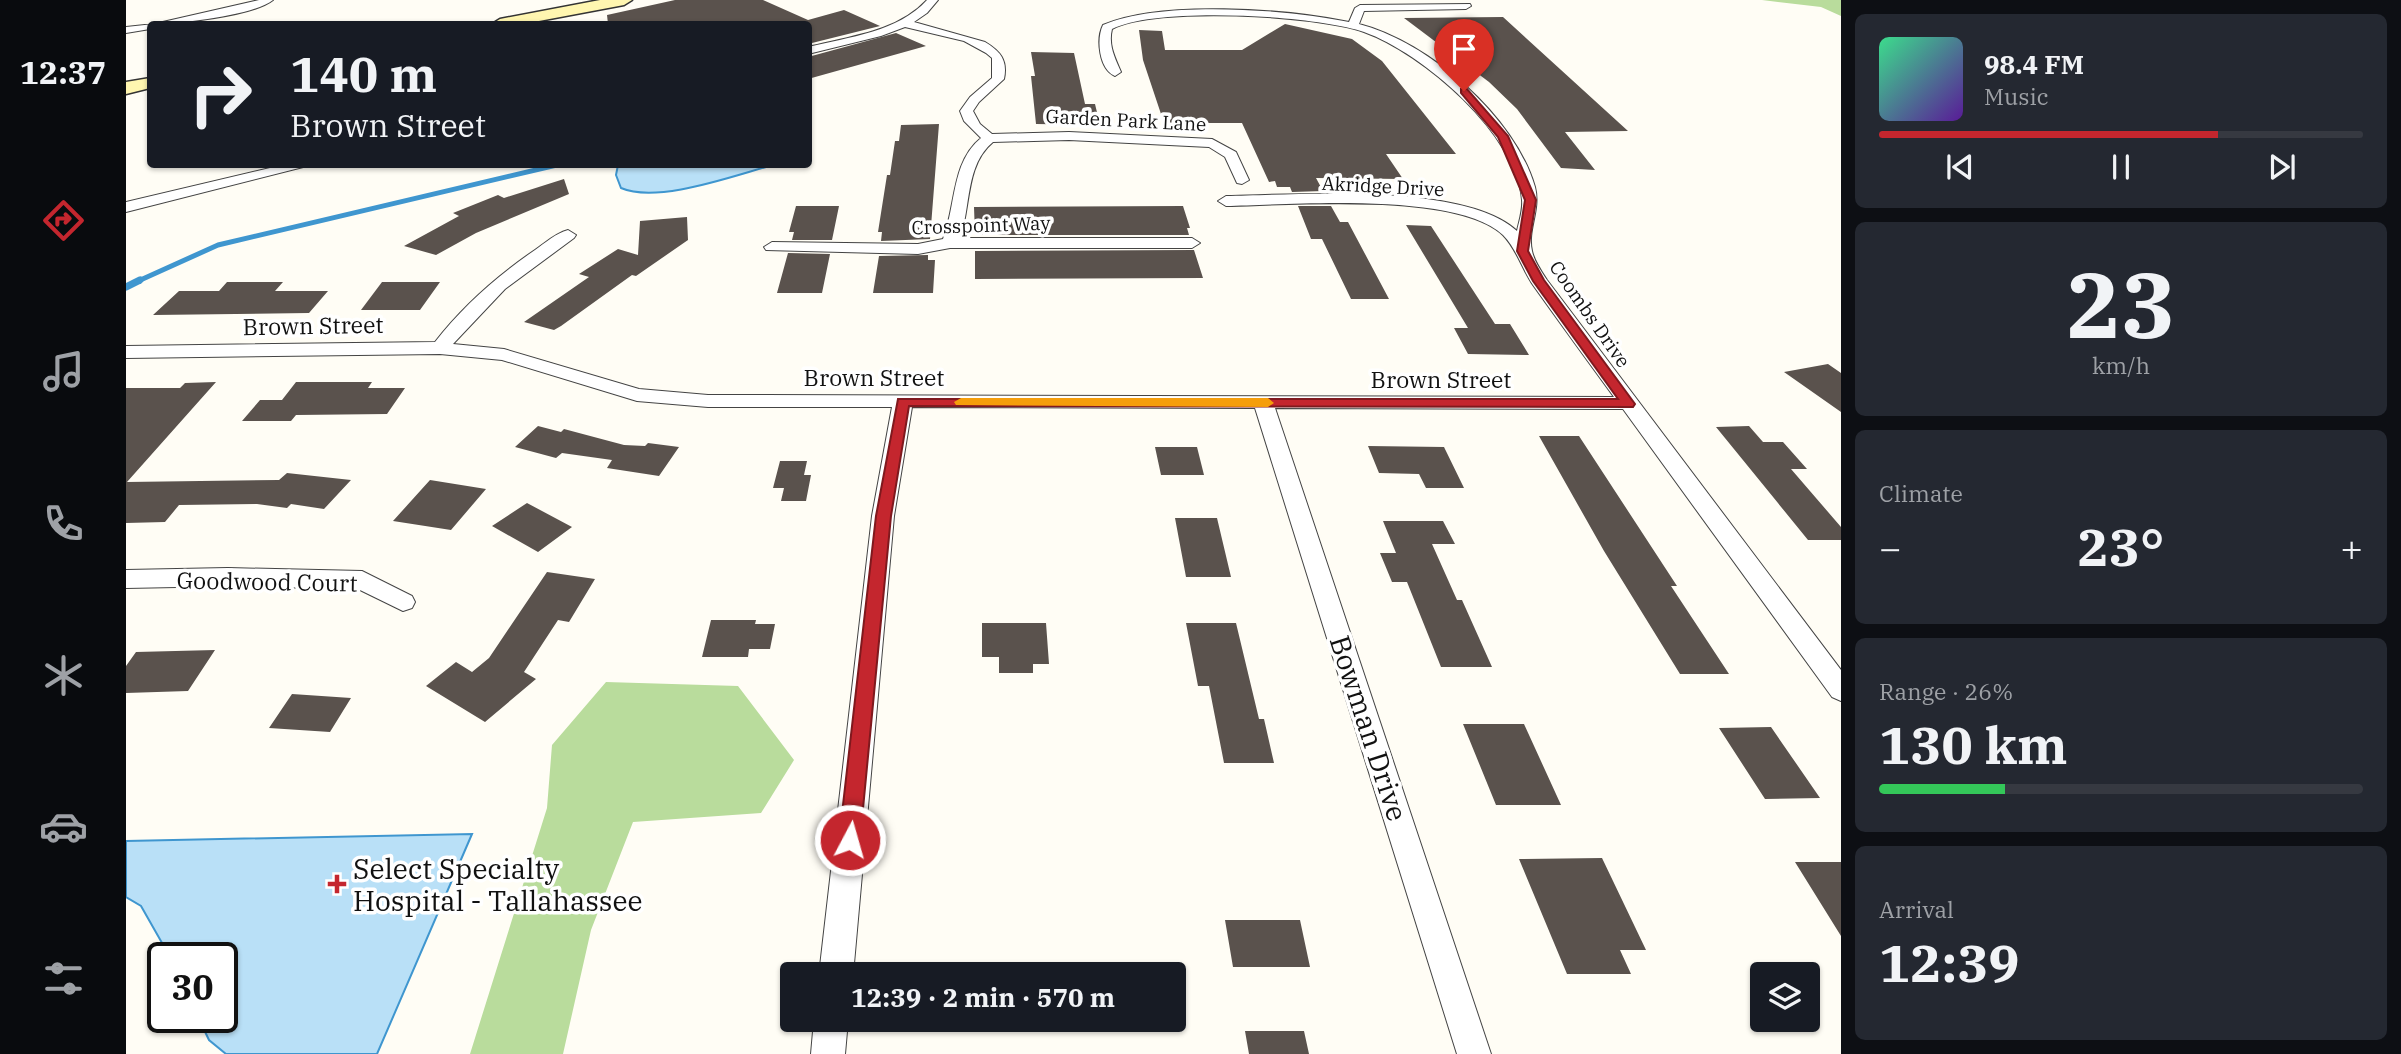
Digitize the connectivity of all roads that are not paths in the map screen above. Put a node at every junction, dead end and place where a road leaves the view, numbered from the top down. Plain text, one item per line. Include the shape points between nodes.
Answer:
1 (268, 0) edge
2 (624, 0) edge
3 (933, 0) edge
4 (1466, 6) dead end
5 (175, 21) edge
6 (516, 21) edge
7 (904, 23) junction
8 (1353, 25) junction
9 (147, 26) edge
10 (126, 30) edge
11 (812, 50) edge
12 (1115, 72) dead end
13 (147, 84) edge
14 (126, 88) edge
15 (989, 138) junction
16 (291, 168) edge
17 (1242, 180) dead end
18 (1226, 201) dead end
19 (126, 207) edge
20 (568, 235) dead end
21 (950, 243) junction
22 (1192, 243) dead end
23 (772, 247) dead end
24 (1522, 251) junction
25 (440, 348) junction
26 (126, 352) edge
27 (903, 402) junction
28 (1263, 402) junction
29 (1628, 404) junction
30 (126, 579) edge
31 (403, 602) dead end
32 (1841, 690) edge
33 (837, 962) edge
34 (830, 1032) edge
35 (828, 1054) edge
36 (1474, 1054) edge

1 - 5 street
2 - 6 main road
3 - 7 street
4 - 8 street via 1360,8
7 - 11 street
7 - 15 street via 975,42 998,58 998,79 968,105 971,122
8 - 12 street, Coombs Drive via 1262,9 1193,6 1128,12 1111,21 1103,36
8 - 24 street, Coombs Drive via 1400,46 1464,91 1503,136 1531,200
9 - 10 street
13 - 14 main road
15 - 17 street, Garden Park Lane via 1069,136 1212,143 1231,155
15 - 21 street via 974,153
16 - 19 street
18 - 24 street, Akridge Drive via 1409,202 1456,209 1502,227
20 - 25 street via 506,279 460,321
21 - 22 street, Crosspoint Way
21 - 23 street, Crosspoint Way via 918,249
24 - 29 street, Coombs Drive
25 - 26 street, Brown Street
25 - 27 street, Brown Street via 504,355 637,396
27 - 28 street, Brown Street
27 - 33 street via 883,516
28 - 29 street, Brown Street
28 - 36 street, Bowman Drive
29 - 32 street, Coombs Drive
30 - 31 street, Goodwood Court via 362,580
34 - 35 street

